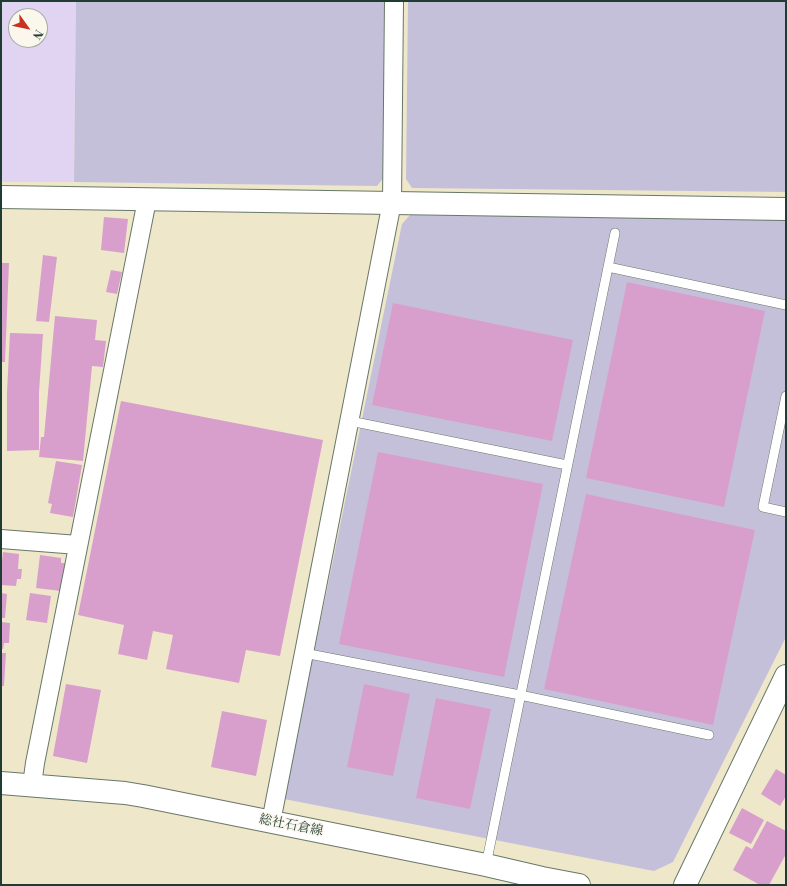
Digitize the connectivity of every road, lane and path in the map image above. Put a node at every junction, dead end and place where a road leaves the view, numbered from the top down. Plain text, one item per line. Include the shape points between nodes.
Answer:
1 (394, 1) edge
2 (1, 197) edge
3 (146, 200) junction
4 (392, 202) junction
5 (786, 209) edge
6 (615, 233) dead end
7 (608, 267) junction
8 (786, 305) edge
9 (786, 396) edge
10 (350, 421) junction
11 (568, 465) junction
12 (786, 512) edge
13 (1, 539) edge
14 (78, 545) junction
15 (304, 653) junction
16 (786, 676) edge
17 (520, 695) junction
18 (709, 735) dead end
19 (1, 783) edge
20 (32, 785) junction
21 (271, 822) junction
22 (486, 865) junction
23 (579, 885) edge
24 (685, 885) edge

1 - 4 street
2 - 3 street
3 - 4 street
3 - 14 street
4 - 5 street
4 - 10 street
6 - 7 lane
7 - 8 lane
7 - 11 lane
9 - 12 lane via 763,506
10 - 11 lane
10 - 15 street
11 - 17 lane
13 - 14 street
14 - 20 street
15 - 17 lane
15 - 21 street
16 - 24 street
17 - 18 lane
17 - 22 lane
19 - 20 street, 総社石倉線
20 - 21 street, 総社石倉線 via 125,793
21 - 22 street, 総社石倉線
22 - 23 street, 総社石倉線

